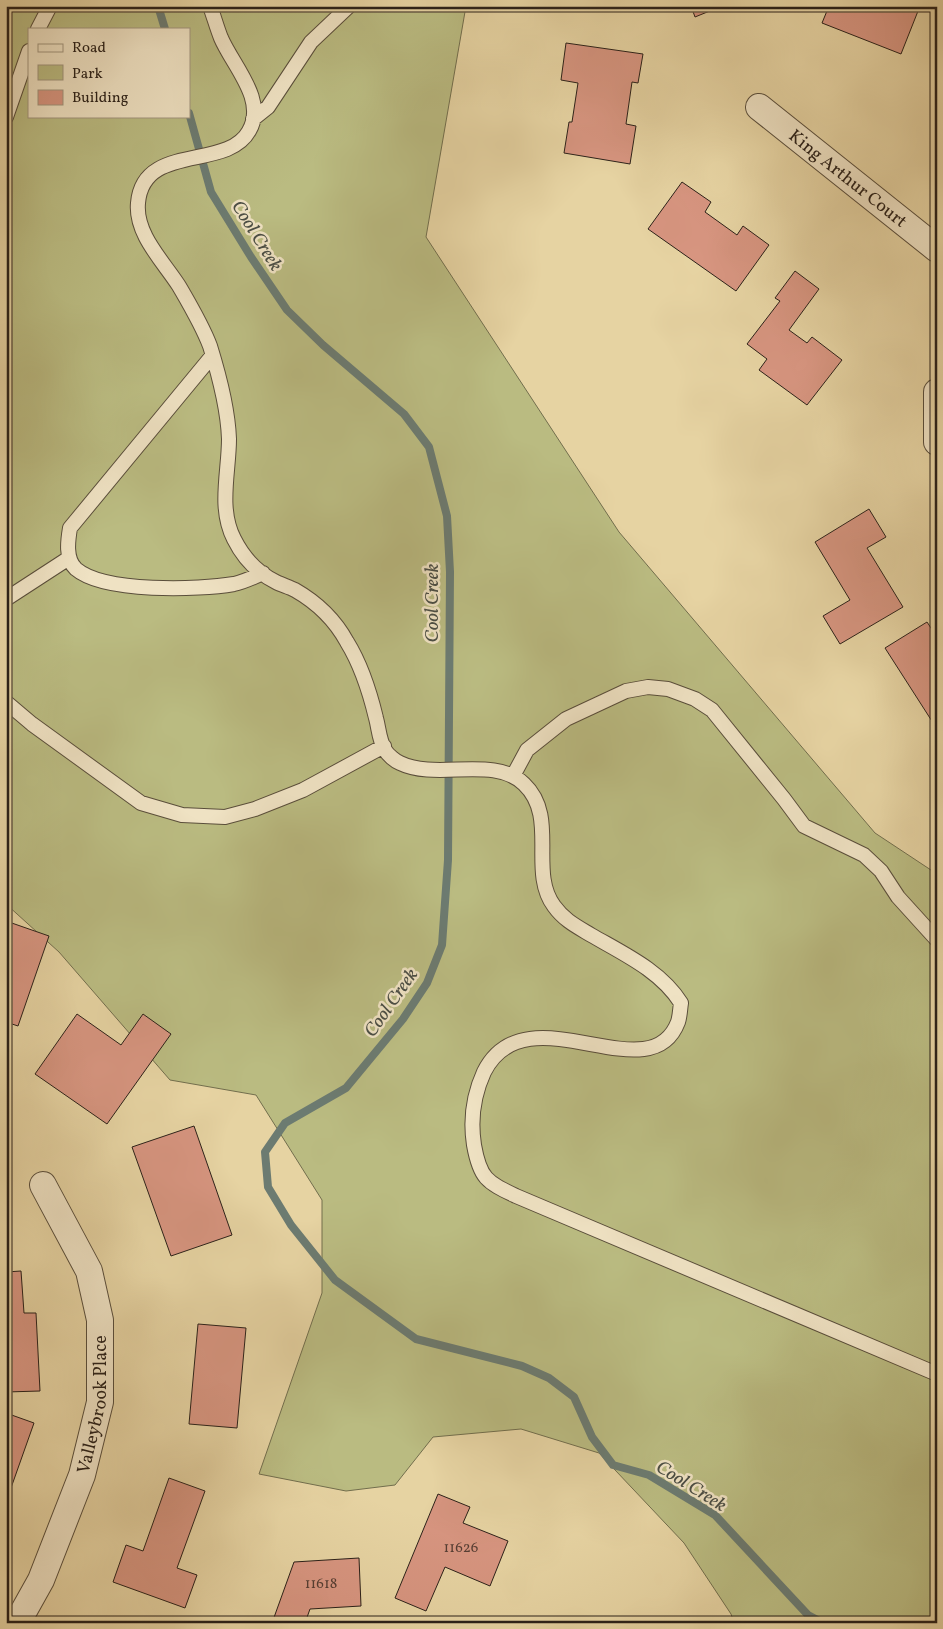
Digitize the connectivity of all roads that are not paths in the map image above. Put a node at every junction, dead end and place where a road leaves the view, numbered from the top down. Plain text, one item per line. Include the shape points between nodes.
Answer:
1 (50, 6) edge
2 (210, 6) edge
3 (350, 6) edge
4 (39, 28) edge
5 (28, 54) edge
6 (759, 107) dead end
7 (6, 117) edge
8 (253, 119) junction
9 (937, 249) edge
10 (212, 356) junction
11 (937, 392) edge
12 (937, 442) edge
13 (69, 558) junction
14 (263, 573) junction
15 (6, 599) edge
16 (6, 702) edge
17 (384, 746) junction
18 (513, 776) junction
19 (937, 940) edge
20 (43, 1185) dead end
21 (937, 1374) edge
22 (17, 1623) edge

1 - 4 lane
2 - 8 lane via 222,40 248,87 255,113
3 - 8 lane via 311,42 268,107
5 - 7 lane
6 - 9 street, King Arthur Court
8 - 10 lane via 249,132 232,147 167,165 152,172 141,187 138,216 142,231 196,316
10 - 13 lane via 70,528
10 - 14 lane via 229,435 225,496 227,520 234,539 251,564
11 - 12 street
13 - 14 lane via 75,568 96,578 144,588 235,584
13 - 15 lane
14 - 17 lane via 317,604 336,624 349,644
16 - 17 lane via 141,803 182,814 225,817 254,809 303,790
17 - 18 lane via 398,762 418,769 496,771
18 - 19 lane via 527,750 566,719 626,691 648,687 668,689 695,699 712,710 804,826 864,855
18 - 21 lane via 534,796 541,819 542,878 553,905 566,920 662,978 681,1003 678,1023 655,1046 641,1050 612,1048 553,1037 532,1037 506,1047 490,1060 471,1110 477,1164 489,1183
20 - 22 street, Valleybrook Place via 89,1271 100,1320 100,1402 78,1484 42,1580

